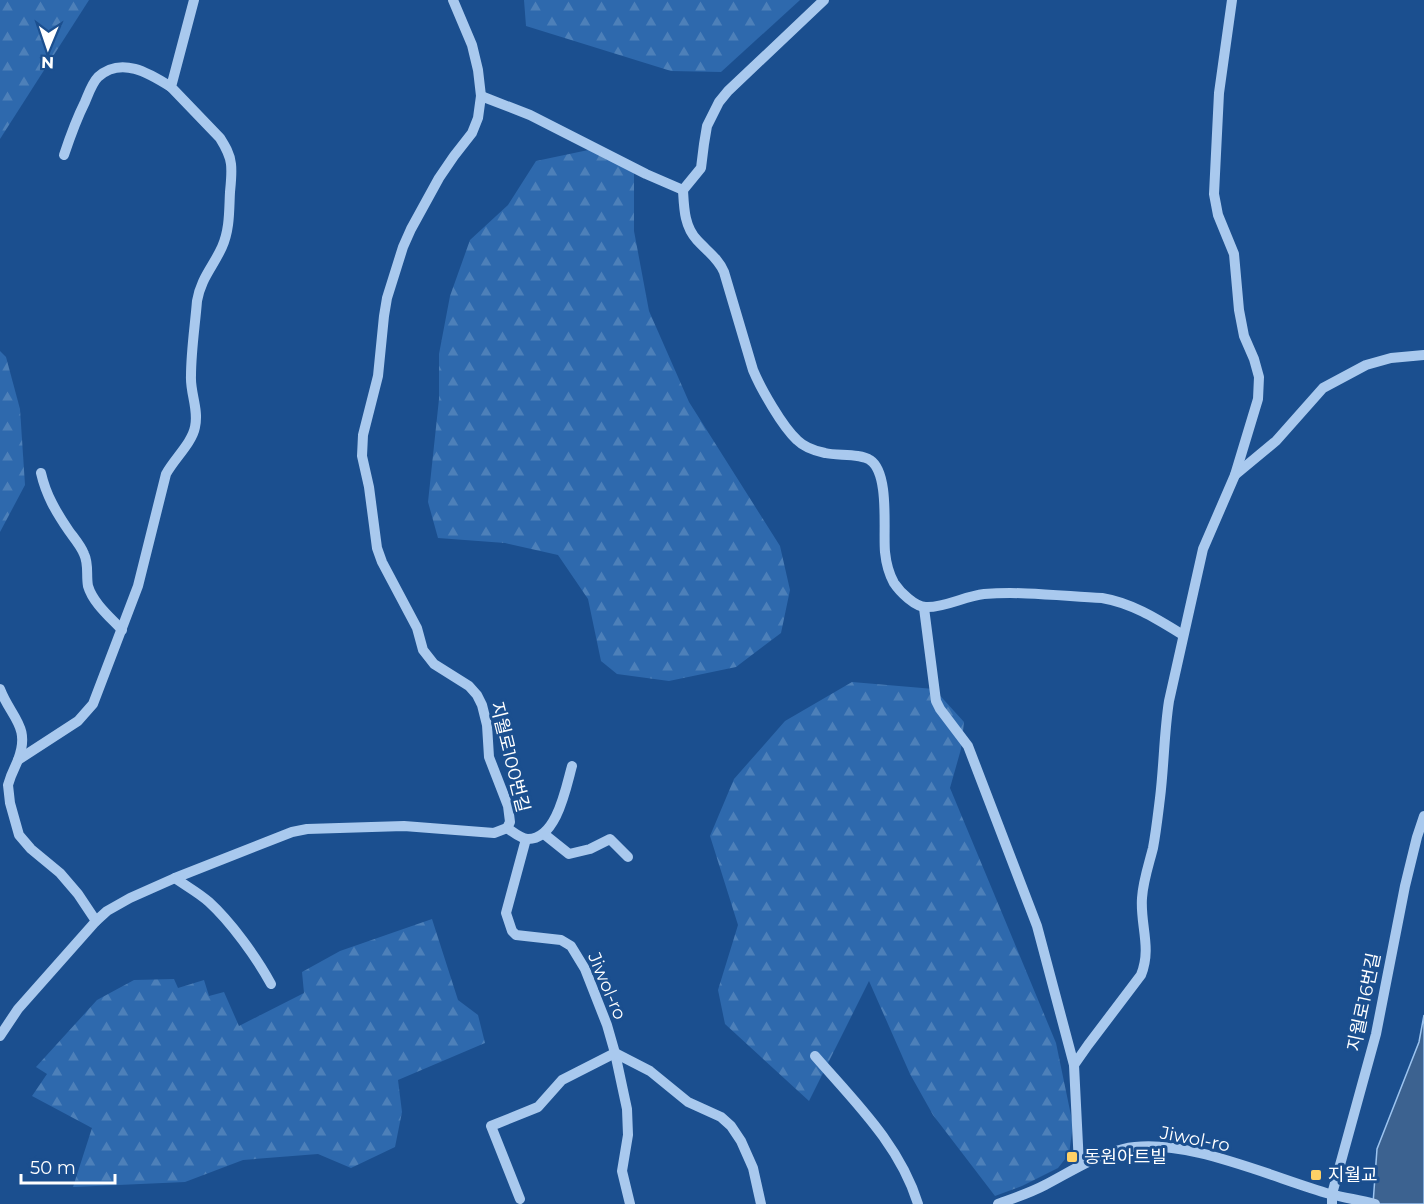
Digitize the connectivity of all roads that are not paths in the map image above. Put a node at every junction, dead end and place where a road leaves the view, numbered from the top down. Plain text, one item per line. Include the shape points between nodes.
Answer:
1 (194, 0) edge
2 (453, 0) edge
3 (824, 0) edge
4 (1232, 0) edge
5 (171, 87) junction
6 (482, 96) junction
7 (64, 155) dead end
8 (683, 190) junction
9 (1424, 355) edge
10 (41, 473) dead end
11 (1235, 475) junction
12 (924, 608) junction
13 (122, 630) junction
14 (1183, 635) junction
15 (0, 689) edge
16 (18, 760) junction
17 (572, 766) dead end
18 (1424, 816) edge
19 (507, 828) junction
20 (544, 834) junction
21 (526, 839) junction
22 (628, 857) dead end
23 (175, 878) junction
24 (96, 921) junction
25 (271, 984) dead end
26 (0, 1036) edge
27 (615, 1053) junction
28 (815, 1056) dead end
29 (1074, 1065) junction
30 (1079, 1165) junction
31 (520, 1199) dead end
32 (1024, 1199) edge
33 (1332, 1199) edge
34 (630, 1204) edge
35 (761, 1204) edge
36 (918, 1204) edge
37 (998, 1204) edge
38 (1375, 1204) edge

1 - 5 street
2 - 6 street, 지월로100번길 via 472,45
3 - 8 street via 719,102 707,126 702,168
4 - 11 street via 1219,93 1214,194 1234,254 1244,336 1259,377 1258,399
5 - 7 street via 134,68 106,72 93,85
5 - 13 street via 226,147 231,165 229,223 197,301 190,378 196,407 195,428 166,474 138,586
6 - 8 street via 530,115
6 - 19 street, 지월로100번길 via 476,127 439,178 403,247 387,298 362,456 377,548 417,628 423,650 434,664 469,686 482,705 489,757 508,806
8 - 12 street via 691,231 715,256 724,272 759,384 798,441 826,453 862,457 876,466 884,503 887,566 894,583
9 - 11 street via 1366,365 1323,388 1276,441
10 - 13 street via 48,497 84,553 90,592
11 - 14 street via 1203,549
12 - 14 street via 1000,593 1102,598 1138,609
12 - 29 street via 936,701 968,746 1037,926
13 - 16 street via 93,704 78,721
14 - 29 street via 1166,720 1160,797 1142,896 1144,967
15 - 16 street via 20,727 22,748
16 - 24 street via 8,785 19,835 60,873
17 - 20 street via 562,800
18 - 33 street, 지월로16번길 via 1405,886 1376,1034
19 - 21 street
19 - 23 street, 지월로100번길 via 494,833 404,826 307,829 279,836
20 - 21 street
20 - 22 street via 569,854 610,839
21 - 27 street, Jiwol-ro via 506,913 512,931 523,937 561,940 571,946 597,998
23 - 24 street, 지월로100번길 via 130,898
23 - 25 street via 219,912
24 - 26 street, 지월로100번길 via 18,1009
27 - 31 street via 562,1080 538,1107 491,1126
27 - 34 street, Jiwol-ro via 627,1108 628,1135 622,1171
27 - 35 street via 650,1071 688,1102 731,1126 753,1168
28 - 36 street via 886,1140 906,1173
29 - 30 street
30 - 32 street, Jiwol-ro
30 - 33 street, Jiwol-ro via 1123,1149 1157,1146 1225,1160
32 - 37 street, Jiwol-ro
33 - 38 street, Jiwol-ro

